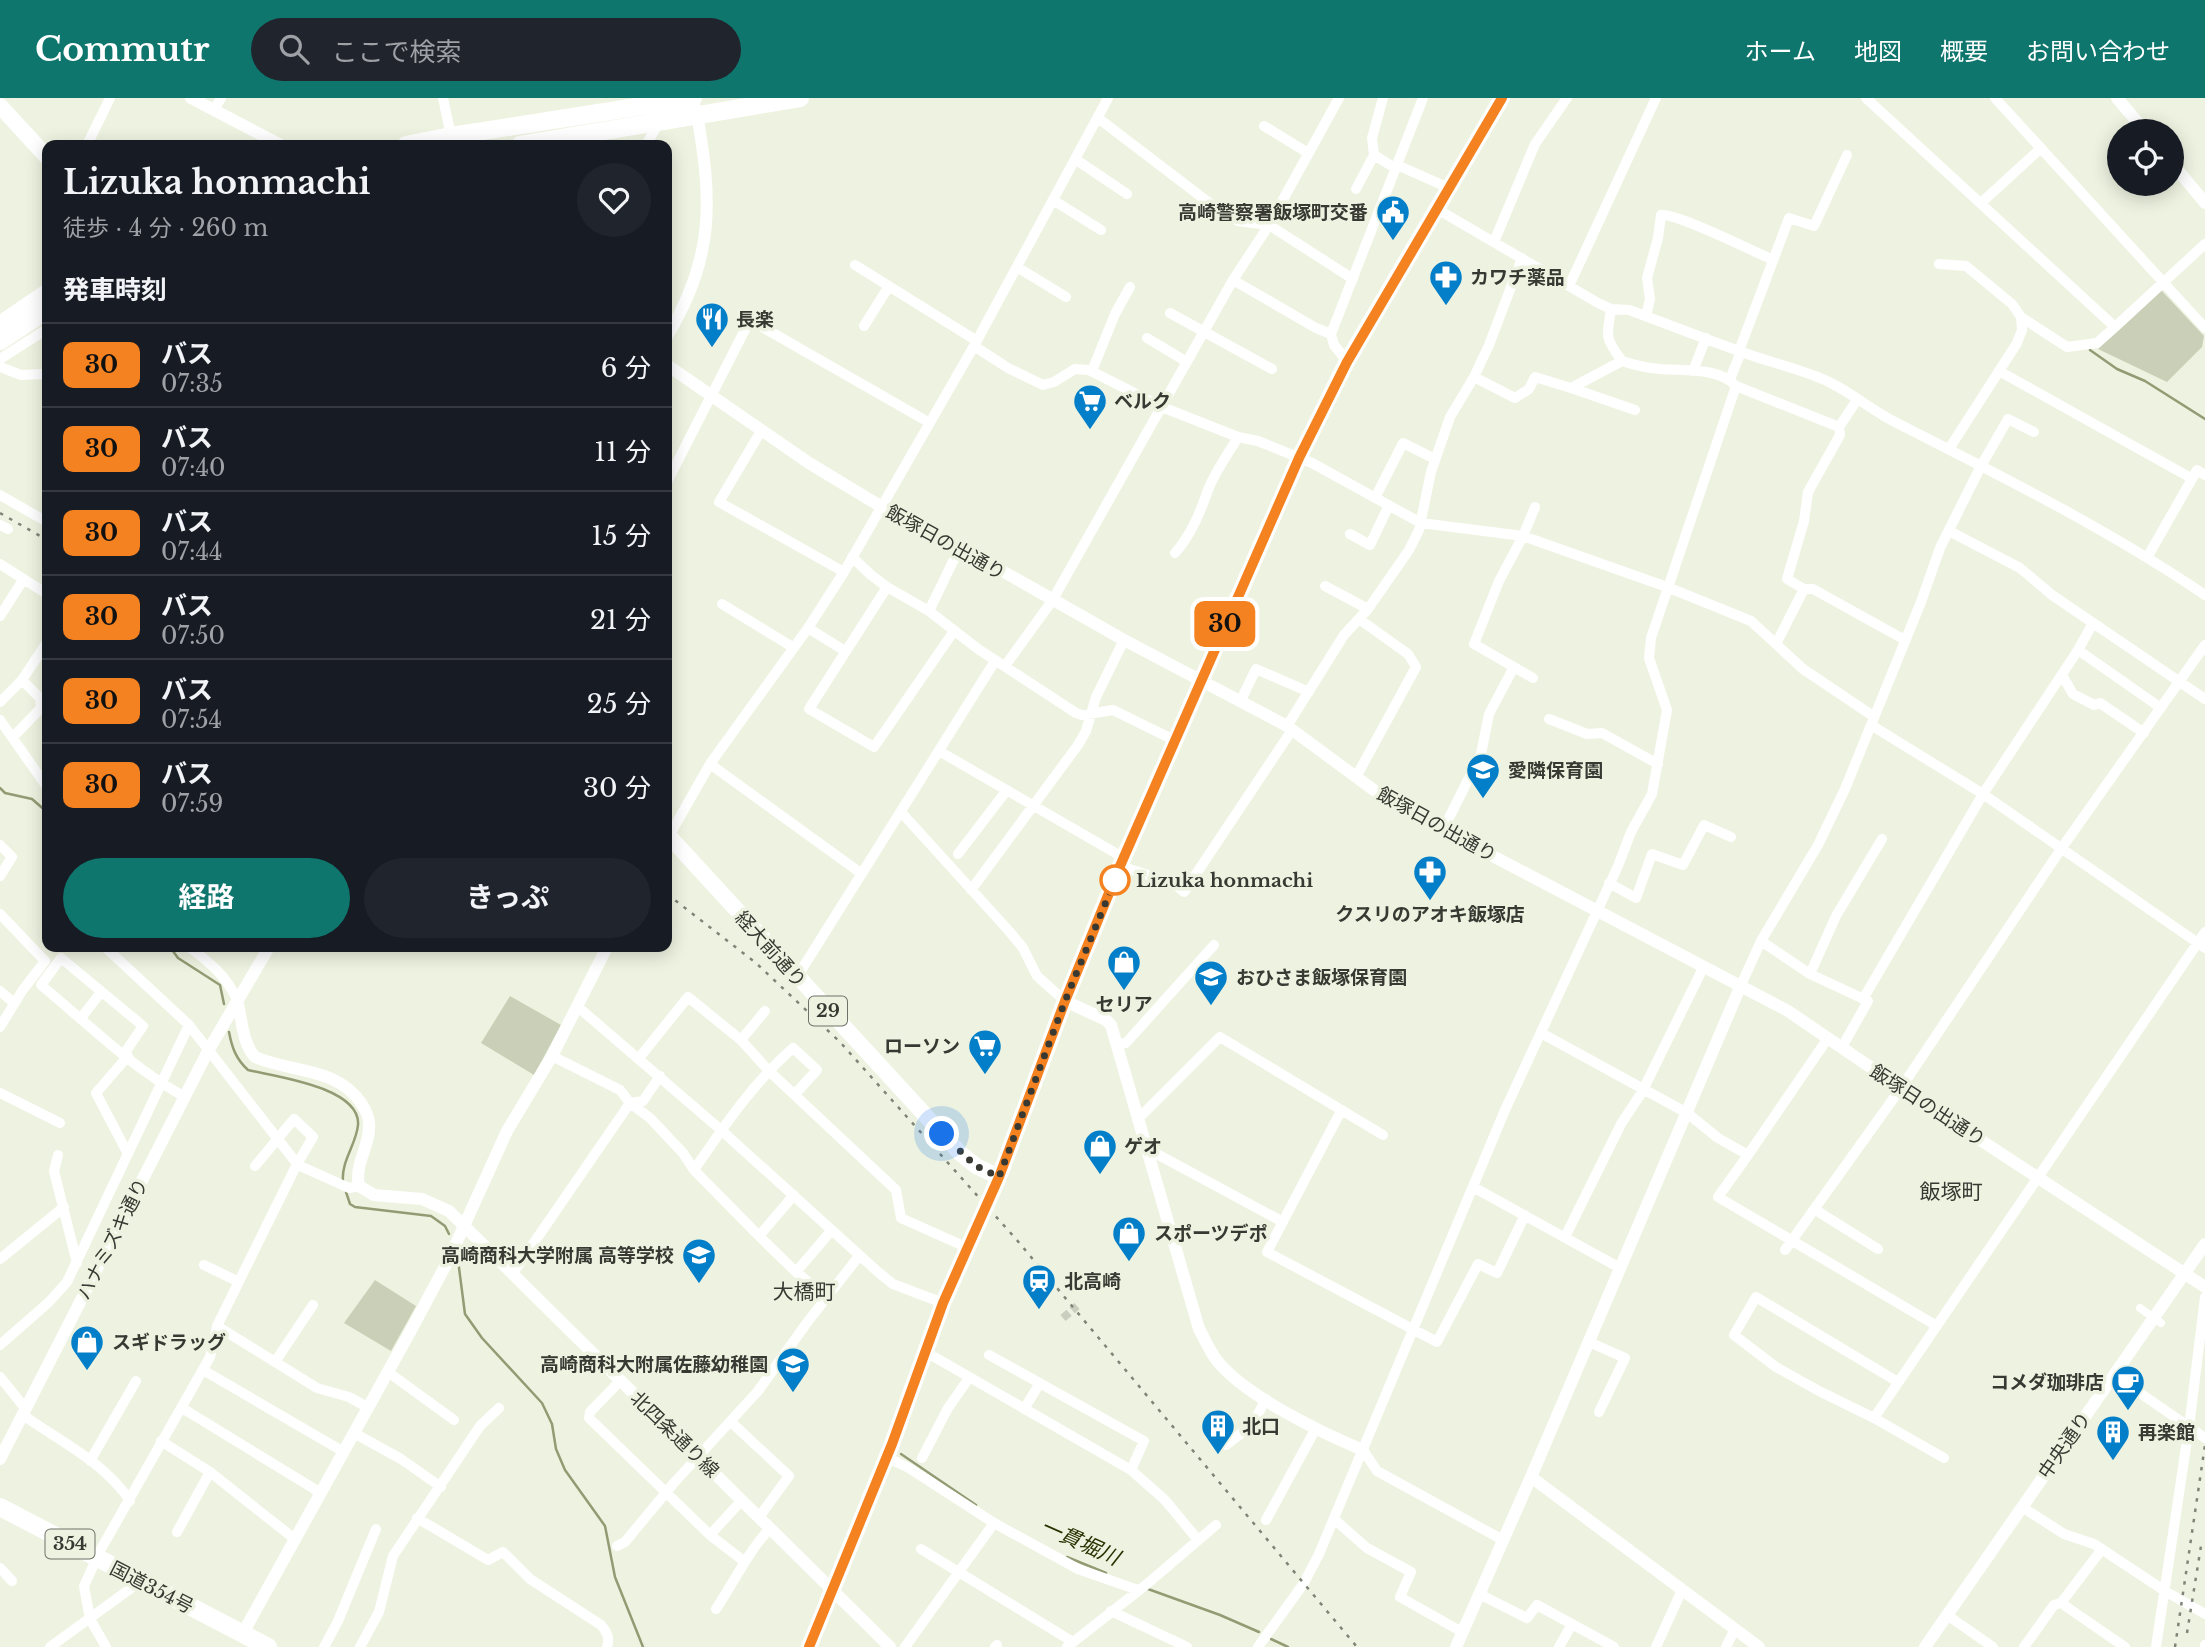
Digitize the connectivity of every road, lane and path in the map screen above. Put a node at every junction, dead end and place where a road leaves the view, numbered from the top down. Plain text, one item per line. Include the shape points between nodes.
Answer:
1 (110, 98) edge
2 (191, 98) edge
3 (221, 98) edge
4 (443, 98) edge
5 (800, 98) edge
6 (1108, 98) edge
7 (1339, 98) edge
8 (1383, 98) edge
9 (1423, 98) edge
10 (1502, 98) edge
11 (1567, 98) edge
12 (1656, 98) edge
13 (1866, 98) edge
14 (1995, 98) edge
15 (2117, 98) edge
16 (695, 104) edge
17 (0, 106) edge
18 (214, 110) junction
19 (1098, 118) junction
20 (2135, 119) edge
21 (660, 121) junction
22 (1264, 126) dead end
23 (451, 136) junction
24 (89, 140) edge
25 (271, 140) edge
26 (431, 140) edge
27 (549, 140) edge
28 (649, 140) edge
29 (2041, 148) junction
30 (42, 152) edge
31 (1308, 153) junction
32 (1374, 155) junction
33 (1847, 155) dead end
34 (1075, 159) junction
35 (1396, 167) junction
36 (2184, 178) edge
37 (1450, 188) junction
38 (1356, 189) dead end
39 (1127, 194) dead end
40 (1053, 201) junction
41 (1981, 203) junction
42 (2205, 203) edge
43 (1437, 209) junction
44 (1269, 225) junction
45 (1101, 230) dead end
46 (1494, 242) junction
47 (2205, 244) edge
48 (1522, 258) junction
49 (1773, 260) junction
50 (1940, 264) dead end
51 (855, 265) dead end
52 (1017, 267) junction
53 (1353, 279) junction
54 (1233, 280) junction
55 (2164, 282) junction
56 (889, 286) junction
57 (1569, 286) junction
58 (1130, 287) dead end
59 (42, 296) edge
60 (1066, 297) dead end
61 (1611, 309) junction
62 (42, 313) edge
63 (1170, 313) dead end
64 (1646, 316) junction
65 (2021, 317) junction
66 (0, 325) edge
67 (864, 326) dead end
68 (672, 327) edge
69 (2115, 327) junction
70 (2205, 328) edge
71 (42, 331) edge
72 (1204, 332) junction
73 (1331, 334) junction
74 (1147, 338) dead end
75 (1706, 338) junction
76 (0, 341) edge
77 (976, 343) junction
78 (1740, 352) junction
79 (0, 359) edge
80 (1622, 361) junction
81 (1187, 362) junction
82 (1347, 362) junction
83 (0, 367) edge
84 (672, 368) edge
85 (1272, 369) dead end
86 (1693, 371) junction
87 (1999, 371) junction
88 (1092, 372) junction
89 (42, 374) edge
90 (1474, 377) junction
91 (1733, 382) junction
92 (1571, 388) junction
93 (711, 395) junction
94 (1857, 400) junction
95 (1162, 407) junction
96 (1635, 410) dead end
97 (930, 423) junction
98 (1839, 427) junction
99 (761, 430) junction
100 (2034, 432) dead end
101 (1238, 437) junction
102 (1949, 449) junction
103 (1299, 458) junction
104 (1435, 459) junction
105 (1981, 466) junction
106 (672, 472) edge
107 (2205, 475) edge
108 (2191, 478) junction
109 (0, 495) edge
110 (1375, 498) junction
111 (1389, 505) junction
112 (880, 506) junction
113 (1535, 507) dead end
114 (42, 519) edge
115 (1421, 523) junction
116 (1949, 531) junction
117 (1350, 534) dead end
118 (1523, 536) junction
119 (959, 549) junction
120 (1175, 553) dead end
121 (2148, 556) junction
122 (852, 557) junction
123 (0, 564) edge
124 (844, 572) junction
125 (23, 580) junction
126 (1325, 586) dead end
127 (887, 587) junction
128 (1667, 587) junction
129 (1804, 589) junction
130 (42, 591) edge
131 (2205, 595) edge
132 (1052, 601) junction
133 (722, 604) dead end
134 (1368, 609) junction
135 (929, 611) junction
136 (0, 616) edge
137 (1359, 619) junction
138 (2093, 622) junction
139 (808, 628) junction
140 (954, 631) junction
141 (1124, 640) junction
142 (1905, 640) junction
143 (1776, 644) junction
144 (2205, 645) edge
145 (794, 648) junction
146 (2078, 650) junction
147 (42, 651) edge
148 (845, 651) junction
149 (1000, 664) junction
150 (1514, 667) junction
151 (2062, 675) junction
152 (1533, 678) dead end
153 (22, 680) junction
154 (1200, 680) junction
155 (2181, 681) junction
156 (1309, 692) junction
157 (2205, 699) edge
158 (0, 702) edge
159 (1240, 702) junction
160 (2161, 708) junction
161 (1092, 713) junction
162 (1549, 719) dead end
163 (0, 720) edge
164 (1872, 721) junction
165 (1289, 728) junction
166 (2144, 733) junction
167 (13, 737) junction
168 (1174, 740) junction
169 (939, 751) junction
170 (710, 764) junction
171 (1658, 764) junction
172 (1356, 777) junction
173 (42, 780) edge
174 (1007, 790) junction
175 (1983, 794) junction
176 (1033, 806) junction
177 (901, 812) junction
178 (672, 828) edge
179 (1443, 830) junction
180 (1731, 837) dead end
181 (672, 839) edge
182 (1882, 839) dead end
183 (0, 845) edge
184 (2061, 849) junction
185 (958, 853) dead end
186 (1122, 862) junction
187 (862, 874) junction
188 (0, 876) edge
189 (1609, 883) junction
190 (971, 890) junction
191 (1597, 909) junction
192 (0, 914) edge
193 (2205, 932) edge
194 (1761, 941) junction
195 (1214, 945) dead end
196 (2201, 946) edge
197 (110, 952) edge
198 (195, 952) edge
199 (266, 952) edge
200 (605, 952) edge
201 (1704, 966) junction
202 (1810, 974) junction
203 (797, 977) junction
204 (1741, 985) junction
205 (0, 991) edge
206 (101, 992) junction
207 (1863, 999) junction
208 (1065, 1001) junction
209 (14, 1003) junction
210 (578, 1007) junction
211 (231, 1010) junction
212 (765, 1012) dead end
213 (81, 1018) junction
214 (188, 1025) junction
215 (0, 1027) edge
216 (1542, 1033) junction
217 (1828, 1038) junction
218 (741, 1040) junction
219 (1117, 1044) junction
220 (1842, 1047) junction
221 (208, 1051) junction
222 (126, 1055) junction
223 (552, 1056) junction
224 (639, 1058) junction
225 (768, 1070) junction
226 (660, 1076) junction
227 (161, 1084) junction
228 (1901, 1088) junction
229 (1643, 1089) junction
230 (0, 1093) edge
231 (795, 1094) junction
232 (185, 1097) junction
233 (630, 1103) junction
234 (1341, 1111) junction
235 (1687, 1113) junction
236 (1137, 1120) junction
237 (60, 1123) dead end
238 (721, 1130) junction
239 (1383, 1135) dead end
240 (276, 1138) junction
241 (58, 1154) dead end
242 (128, 1154) junction
243 (1148, 1154) junction
244 (1748, 1155) junction
245 (297, 1164) junction
246 (255, 1166) dead end
247 (694, 1170) junction
248 (999, 1177) junction
249 (2039, 1178) junction
250 (349, 1186) junction
251 (1473, 1186) junction
252 (794, 1195) junction
253 (64, 1207) junction
254 (1814, 1209) junction
255 (1525, 1215) junction
256 (1283, 1222) junction
257 (463, 1223) junction
258 (831, 1231) junction
259 (760, 1236) junction
260 (1565, 1237) junction
261 (2205, 1244) edge
262 (1788, 1245) junction
263 (968, 1248) junction
264 (1878, 1249) dead end
265 (859, 1255) junction
266 (0, 1259) edge
267 (77, 1263) junction
268 (204, 1265) dead end
269 (1620, 1268) junction
270 (796, 1272) junction
271 (513, 1273) junction
272 (2185, 1273) junction
273 (239, 1282) junction
274 (2205, 1287) edge
275 (827, 1297) junction
276 (2205, 1297) edge
277 (943, 1303) junction
278 (313, 1305) dead end
279 (2140, 1308) dead end
280 (2161, 1323) dead end
281 (217, 1326) junction
282 (1937, 1326) junction
283 (1412, 1330) junction
284 (1589, 1342) junction
285 (0, 1345) edge
286 (924, 1351) junction
287 (989, 1355) dead end
288 (275, 1362) junction
289 (203, 1370) junction
290 (388, 1372) junction
291 (2114, 1375) junction
292 (0, 1377) edge
293 (969, 1378) junction
294 (136, 1381) dead end
295 (620, 1381) junction
296 (1898, 1382) junction
297 (1040, 1383) junction
298 (1266, 1399) junction
299 (182, 1408) junction
300 (369, 1408) junction
301 (499, 1408) dead end
302 (1024, 1409) junction
303 (24, 1411) junction
304 (1599, 1412) dead end
305 (1874, 1418) junction
306 (454, 1420) dead end
307 (731, 1422) junction
308 (2189, 1427) junction
309 (1315, 1430) junction
310 (354, 1433) junction
311 (2205, 1438) edge
312 (161, 1441) junction
313 (1226, 1445) dead end
314 (1363, 1451) junction
315 (344, 1452) junction
316 (699, 1457) junction
317 (886, 1457) junction
318 (922, 1458) dead end
319 (1944, 1458) dead end
320 (0, 1459) edge
321 (90, 1461) junction
322 (1132, 1470) junction
323 (210, 1472) junction
324 (1531, 1477) junction
325 (441, 1487) junction
326 (667, 1492) junction
327 (321, 1493) junction
328 (742, 1500) junction
329 (130, 1501) junction
330 (0, 1507) edge
331 (2022, 1507) junction
332 (759, 1517) junction
333 (417, 1518) junction
334 (1334, 1519) junction
335 (1266, 1520) dead end
336 (994, 1523) junction
337 (1216, 1525) dead end
338 (770, 1528) junction
339 (376, 1529) dead end
340 (177, 1532) dead end
341 (710, 1535) junction
342 (296, 1540) junction
343 (1198, 1540) junction
344 (1503, 1540) junction
345 (617, 1546) dead end
346 (921, 1549) dead end
347 (2102, 1549) junction
348 (97, 1558) junction
349 (745, 1562) junction
350 (0, 1568) edge
351 (960, 1573) junction
352 (12, 1581) dead end
353 (141, 1581) junction
354 (1142, 1588) junction
355 (833, 1590) junction
356 (1682, 1590) junction
357 (2165, 1591) junction
358 (1479, 1594) junction
359 (2061, 1603) junction
360 (716, 1609) dead end
361 (1111, 1611) junction
362 (2205, 1614) edge
363 (1947, 1615) junction
364 (90, 1619) junction
365 (1572, 1624) junction
366 (1735, 1629) junction
367 (1462, 1632) junction
368 (254, 1642) edge
369 (1070, 1644) edge
370 (1180, 1645) edge
371 (50, 1647) edge
372 (106, 1647) edge
373 (324, 1647) edge
374 (360, 1647) edge
375 (607, 1647) edge
376 (809, 1647) edge
377 (890, 1647) edge
378 (905, 1647) edge
379 (1258, 1647) edge
380 (1456, 1647) edge
381 (1559, 1647) edge
382 (1614, 1647) edge
383 (1656, 1647) edge
384 (1726, 1647) edge
385 (1759, 1647) edge
386 (1925, 1647) edge
387 (1993, 1647) edge
388 (2024, 1647) edge
389 (2125, 1647) edge
390 (2156, 1647) edge

1 - 24 street
2 - 18 street
3 - 18 street
4 - 23 street
5 - 16 highway
6 - 19 street
7 - 31 street
8 - 32 street via 1372,138
9 - 35 street
10 - 37 main road
11 - 46 street via 1535,144
12 - 57 street
13 - 41 street
14 - 29 street
15 - 20 street
16 - 21 highway
16 - 23 highway
16 - 68 street via 708,198 704,253 685,307
17 - 30 main road
18 - 25 street
19 - 34 street
19 - 44 street via 1222,212 1246,223
21 - 27 highway
21 - 28 street
22 - 31 street
23 - 26 highway
29 - 41 street
29 - 55 street
31 - 44 street
32 - 35 street
32 - 38 street
33 - 49 street via 1814,226 1789,218
34 - 39 street
34 - 40 street
35 - 37 street
35 - 53 street
36 - 42 street
37 - 43 main road
40 - 45 street
40 - 52 street
41 - 69 street
43 - 46 street
43 - 82 main road
44 - 53 street
44 - 54 street
46 - 48 street
47 - 55 street
48 - 57 street
48 - 90 street
49 - 64 street via 1683,220 1661,215 1647,278 1650,299
49 - 78 street
50 - 65 street via 1965,266 2012,304
51 - 56 street
52 - 60 street
52 - 77 street
53 - 73 street
54 - 72 street
54 - 73 street
55 - 69 street
55 - 70 street
56 - 67 street
56 - 77 street
57 - 61 street
58 - 88 street
59 - 66 highway
61 - 64 street
61 - 80 street via 1606,334
62 - 76 highway
63 - 72 street
64 - 75 street
65 - 69 street via 2067,347 2097,343
65 - 87 street via 2017,343
71 - 79 street
72 - 81 street
72 - 85 street
73 - 82 street
74 - 81 street
75 - 78 street
75 - 86 street
77 - 88 street via 1008,368 1043,385 1075,369
77 - 97 street
78 - 91 street
78 - 94 street via 1820,378
80 - 86 street
80 - 92 street
81 - 95 street
82 - 103 main road
83 - 89 street via 21,375
84 - 93 street, 飯塚日の出通り
86 - 91 street
87 - 102 street
87 - 108 street
88 - 95 street
90 - 92 street via 1515,398 1535,377
90 - 104 street via 1450,417
91 - 98 street
91 - 128 street
92 - 96 street
93 - 97 street via 750,320
93 - 99 street, 飯塚日の出通り
93 - 106 street
94 - 98 street
94 - 102 street
95 - 101 street
95 - 132 street
97 - 112 street
98 - 129 street via 1840,435 1808,492 1787,579
99 - 112 street, 飯塚日の出通り
99 - 124 street via 719,502
100 - 105 street via 2008,419
101 - 103 street via 1258,440
101 - 120 street
102 - 105 street
103 - 110 street
103 - 154 main road
104 - 110 street via 1403,443
104 - 115 street
105 - 116 street
105 - 121 street
107 - 108 street via 2197,470
108 - 121 street
109 - 114 street
110 - 111 street
111 - 115 street
111 - 117 street via 1370,545
112 - 119 street, 飯塚日の出通り
112 - 122 street
113 - 118 street
115 - 118 street
115 - 134 street via 1409,550
116 - 138 street via 2020,568
116 - 142 street
118 - 128 street
118 - 150 street via 1474,644
119 - 132 street, 飯塚日の出通り
119 - 135 street
121 - 131 street
122 - 124 street
122 - 127 street
123 - 125 street
124 - 139 street
125 - 130 street
125 - 136 street
126 - 134 street
127 - 135 street
127 - 148 street
128 - 143 street via 1751,621
128 - 171 street via 1649,658 1667,710
129 - 142 street via 1813,589
129 - 143 street
132 - 141 street, 飯塚日の出通り
132 - 149 street
133 - 145 street
134 - 137 street
135 - 140 street
137 - 156 street
137 - 172 street via 1408,654 1416,667
138 - 146 street
138 - 155 street
139 - 145 street
139 - 148 street
140 - 148 street via 874,747 809,709
140 - 149 street
141 - 154 street, 飯塚日の出通り
141 - 161 street
142 - 164 street
143 - 164 street
144 - 155 street
145 - 170 street
146 - 151 street
146 - 160 street
147 - 153 street
149 - 161 street via 1076,713
149 - 169 street
150 - 152 street
150 - 179 street via 1489,714 1481,754
151 - 166 street via 2073,694 2094,705 2099,703
151 - 175 street
153 - 158 street
153 - 167 street via 40,698 41,708
154 - 159 street, 飯塚日の出通り
154 - 168 main road
155 - 157 street
155 - 160 street
156 - 159 street via 1256,669
156 - 165 street
159 - 165 street, 飯塚日の出通り
160 - 166 street
161 - 168 street via 1113,710
161 - 176 street via 1078,745
162 - 171 street via 1587,734 1602,733
163 - 167 street
164 - 175 street
164 - 194 street via 1818,845
165 - 172 street, 飯塚日の出通り
165 - 186 street via 1184,892
166 - 184 street
167 - 173 street
168 - 186 main road
169 - 174 street
169 - 177 street
170 - 178 street
170 - 187 street
171 - 189 street via 1652,794
172 - 179 street, 飯塚日の出通り via 1390,802
174 - 176 street
174 - 185 street
175 - 184 street
175 - 207 street
176 - 186 street
176 - 190 street
177 - 187 street
177 - 190 street
179 - 191 street, 飯塚日の出通り
180 - 189 street via 1704,825 1683,865 1652,854 1636,898
181 - 203 main road, 経大前通り / 29
182 - 202 street via 1836,916
183 - 188 street via 12,857
184 - 196 street
184 - 228 street
186 - 208 main road
187 - 203 street
189 - 191 street
190 - 208 street via 1023,948 1037,976
191 - 201 street, 飯塚日の出通り
191 - 216 street
192 - 209 street via 45,961
193 - 196 street
194 - 202 street
194 - 204 street
195 - 219 street via 1126,1043
196 - 249 street
197 - 214 street
198 - 211 street via 232,988
199 - 211 street, ハナミズキ通り
200 - 210 street
201 - 204 street, 飯塚日の出通り
201 - 229 street
202 - 207 street
203 - 248 main road, 経大前通り / 29 via 960,1153
204 - 217 street, 飯塚日の出通り
204 - 235 street
205 - 209 street
206 - 213 street
206 - 213 street via 61,958 41,985
206 - 222 street via 143,1026
207 - 220 street via 1868,1001
208 - 219 street via 1105,1020
208 - 248 main road
209 - 215 street
210 - 223 street
210 - 224 street
211 - 221 street, ハナミズキ通り
211 - 250 street via 255,1057 329,1077 360,1101 369,1132
212 - 218 street
213 - 222 street
214 - 221 street
214 - 227 street
216 - 229 street
216 - 251 street
217 - 220 street, 飯塚日の出通り
217 - 244 street
218 - 224 street via 688,997
218 - 225 street
219 - 236 street
220 - 228 street, 飯塚日の出通り
221 - 232 street, ハナミズキ通り
221 - 240 street
222 - 227 street
222 - 242 street via 96,1093
223 - 233 street via 620,1090
223 - 257 street via 507,1131
224 - 226 street
225 - 231 street
225 - 231 street via 793,1048 801,1055 817,1070
225 - 238 street
226 - 233 street via 643,1101
226 - 238 street
227 - 232 street
227 - 242 street
228 - 249 street, 飯塚日の出通り
228 - 254 street
229 - 235 street
229 - 260 street
230 - 237 street
231 - 263 street via 896,1190 901,1218
232 - 303 street, ハナミズキ通り
233 - 247 street via 650,1118
233 - 271 street
234 - 236 street via 1220,1037
234 - 239 street
234 - 256 street
235 - 244 street
235 - 269 street
236 - 243 street
238 - 247 street
238 - 252 street
240 - 245 street
240 - 245 street via 294,1119 313,1137
240 - 246 street
241 - 253 street via 54,1171
242 - 267 street
243 - 256 street via 1155,1153
243 - 298 street via 1204,1338 1230,1374
244 - 262 street via 1718,1197
245 - 250 street
245 - 273 street
247 - 259 street
248 - 263 main road
249 - 272 street, 飯塚日の出通り
249 - 282 street
250 - 257 street, 北四条通り線 via 374,1195 432,1202
251 - 255 street
251 - 283 street
252 - 258 street
252 - 259 street
253 - 266 street
253 - 267 street
254 - 262 street
254 - 264 street
255 - 260 street
255 - 283 street via 1497,1273 1478,1264 1437,1342
256 - 283 street via 1267,1252
257 - 271 street, 北四条通り線
257 - 290 street
258 - 265 street
258 - 270 street
259 - 270 street
260 - 269 street
261 - 272 street, 中央通り
262 - 282 street
263 - 277 main road
265 - 275 street
265 - 277 street via 893,1283
267 - 285 street via 49,1301
268 - 273 street
269 - 284 street
270 - 275 street
271 - 295 street, 北四条通り線
272 - 274 street, 飯塚日の出通り
272 - 291 street, 中央通り
273 - 281 street
275 - 307 street
276 - 308 street
277 - 286 main road
278 - 288 street
279 - 280 street
281 - 288 street
281 - 289 street via 211,1357
282 - 296 street
283 - 314 street
284 - 304 street via 1625,1358
284 - 324 street
286 - 293 street
286 - 317 main road
287 - 297 street
288 - 300 street via 317,1388
289 - 299 street
289 - 315 street
290 - 300 street
290 - 306 street
291 - 308 street
291 - 331 street, 中央通り
292 - 303 street
293 - 302 street
293 - 318 street
294 - 321 street
295 - 316 street, 北四条通り線
295 - 326 street via 589,1418
296 - 305 street
296 - 305 street via 1756,1297 1734,1335 1776,1367
297 - 302 street
297 - 322 street via 1144,1441
298 - 309 street
298 - 313 street via 1252,1425
299 - 312 street
299 - 327 street
300 - 310 street
301 - 325 street via 479,1428
302 - 322 street
303 - 320 street, ハナミズキ通り
303 - 321 street
305 - 319 street
307 - 316 street
307 - 332 street via 789,1476
308 - 311 street
308 - 357 street
309 - 314 street
309 - 335 street
310 - 315 street
310 - 325 street
312 - 323 street
312 - 329 street
314 - 334 street
314 - 344 street via 1377,1471
315 - 327 street
316 - 326 street
316 - 328 street, 北四条通り線
317 - 336 street
317 - 355 main road
321 - 329 street via 121,1487
322 - 343 street
323 - 340 street
323 - 342 street
324 - 344 street
324 - 356 street
325 - 333 street
326 - 341 street
326 - 345 street
327 - 342 street
328 - 332 street, 北四条通り線
328 - 341 street
329 - 348 street
330 - 348 highway, 国道354号 / 354
331 - 347 street via 2064,1534
331 - 363 street, 中央通り
332 - 338 street, 北四条通り線
333 - 374 street via 393,1556 379,1612
333 - 375 street via 488,1560 503,1552 530,1580 601,1625 607,1632
334 - 367 street via 1367,1548 1412,1572 1400,1597
334 - 379 street via 1304,1583
336 - 351 street
336 - 354 street via 1078,1569
337 - 343 street
338 - 349 street
338 - 355 street, 北四条通り線
339 - 373 street
341 - 349 street
342 - 368 street
343 - 354 street
344 - 358 street
346 - 351 street
347 - 357 street
347 - 359 street
348 - 353 highway, 国道354号 / 354
348 - 364 street via 84,1586
349 - 360 street
350 - 352 street
351 - 369 street
351 - 378 street
353 - 364 street
353 - 368 highway, 国道354号 / 354
354 - 361 street
355 - 376 main road
355 - 377 street, 北四条通り線
356 - 366 street
356 - 383 street
357 - 362 street
357 - 390 street
358 - 365 street via 1527,1618 1537,1605
358 - 367 street
359 - 388 street via 2054,1605
359 - 389 street
361 - 369 street
361 - 370 street
363 - 386 street, 中央通り
363 - 387 street
364 - 371 street
364 - 372 street
365 - 381 street
365 - 382 street
366 - 384 street
366 - 385 street
367 - 380 street

